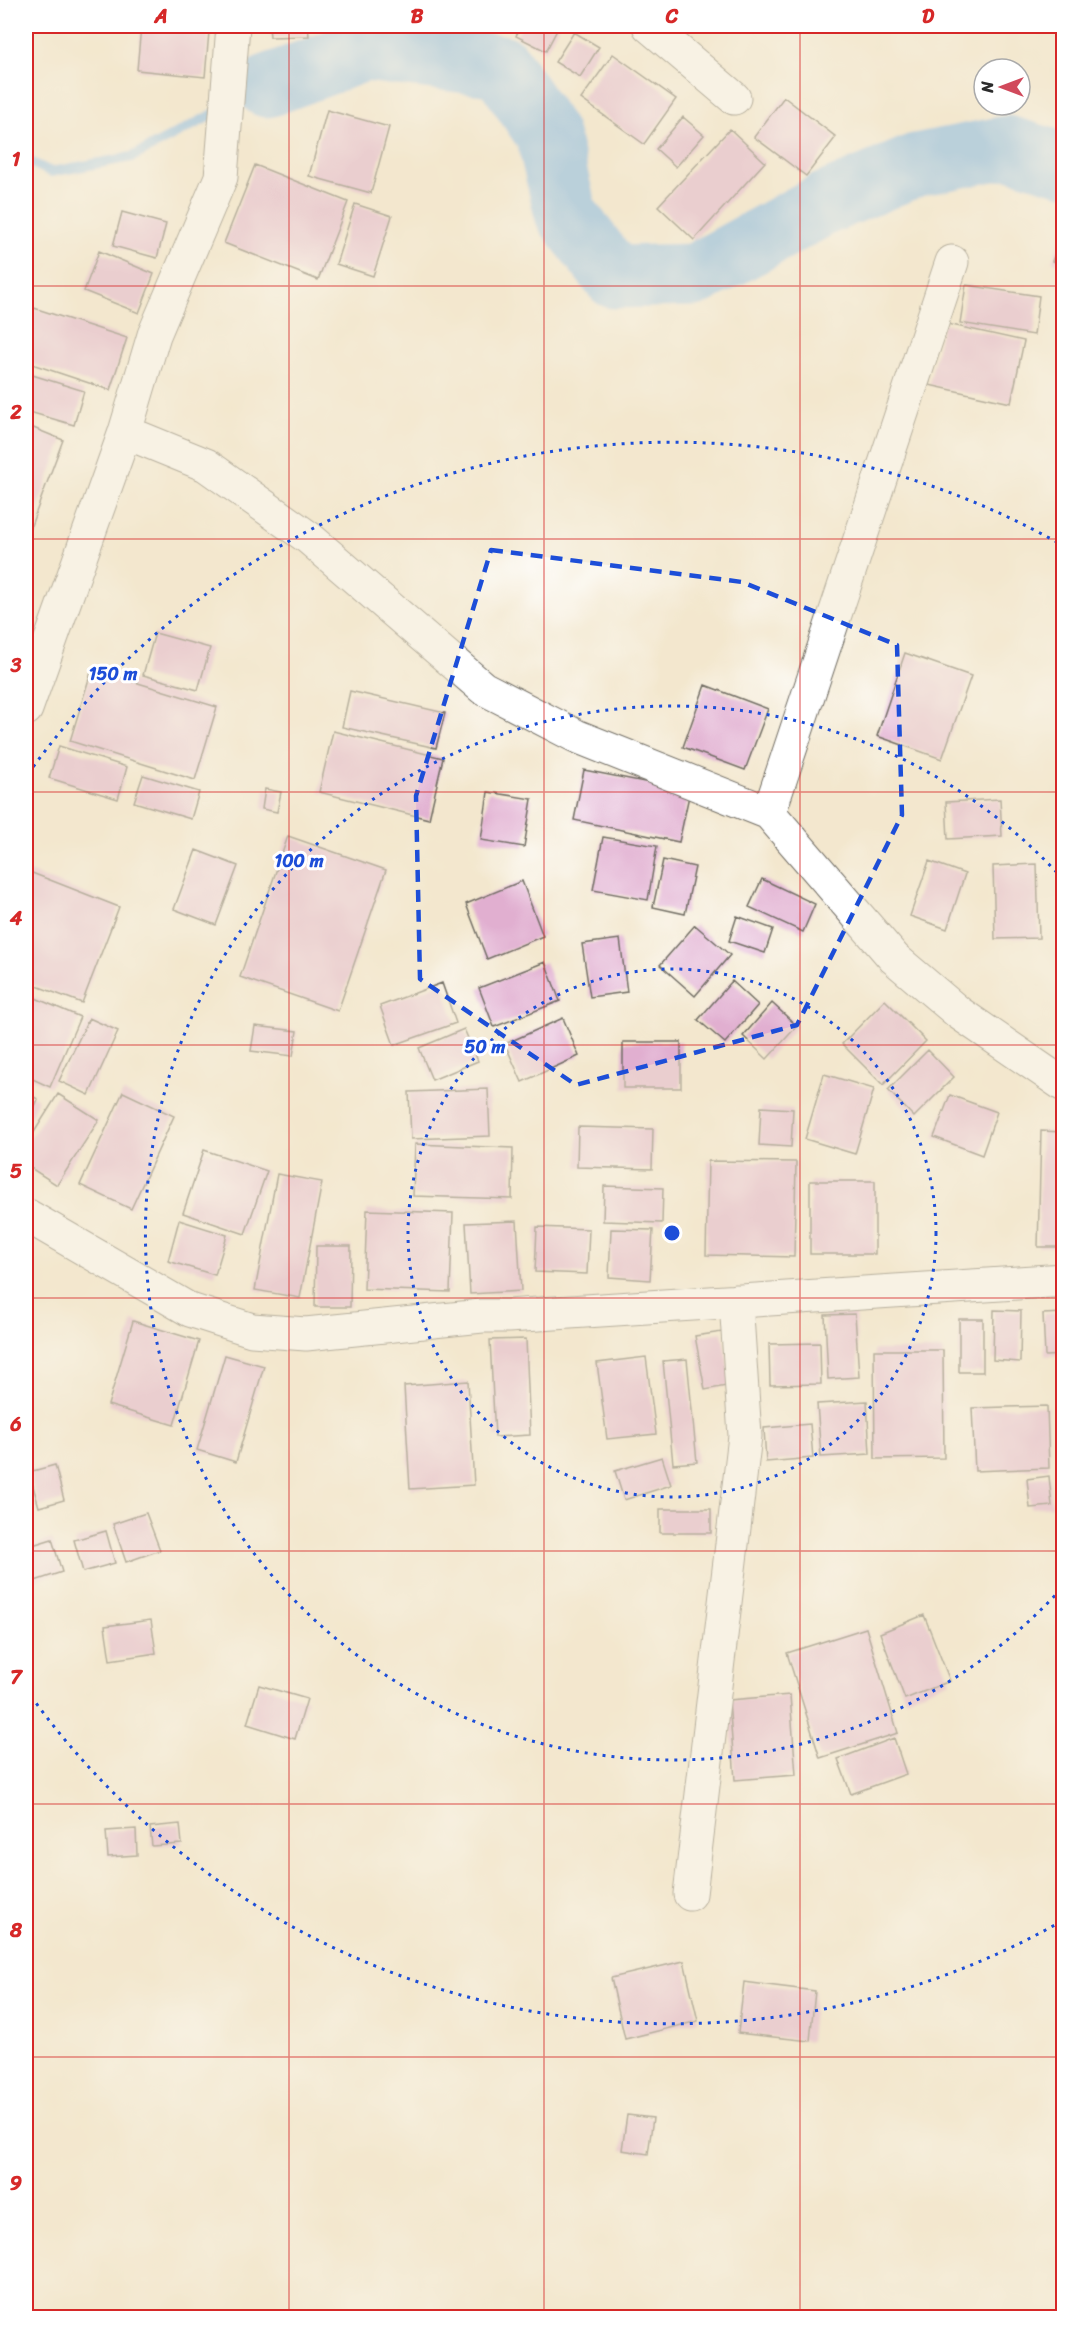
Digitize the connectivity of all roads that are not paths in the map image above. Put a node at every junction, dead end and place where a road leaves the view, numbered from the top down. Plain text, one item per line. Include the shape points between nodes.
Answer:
1 (649, 26) edge
2 (232, 39) edge
3 (734, 98) dead end
4 (952, 262) dead end
5 (125, 432) junction
6 (26, 709) edge
7 (769, 813) junction
8 (1064, 1085) edge
9 (26, 1215) edge
10 (1064, 1280) edge
11 (736, 1301) junction
12 (690, 1894) dead end

1 - 3 street
2 - 5 street via 221,177 154,335
4 - 7 street
5 - 6 street
5 - 7 street via 206,465 309,538 483,688 576,736
7 - 8 street via 894,957 960,1013
9 - 11 street via 190,1310 252,1330 306,1334 482,1317
10 - 11 street
11 - 12 street via 745,1436

